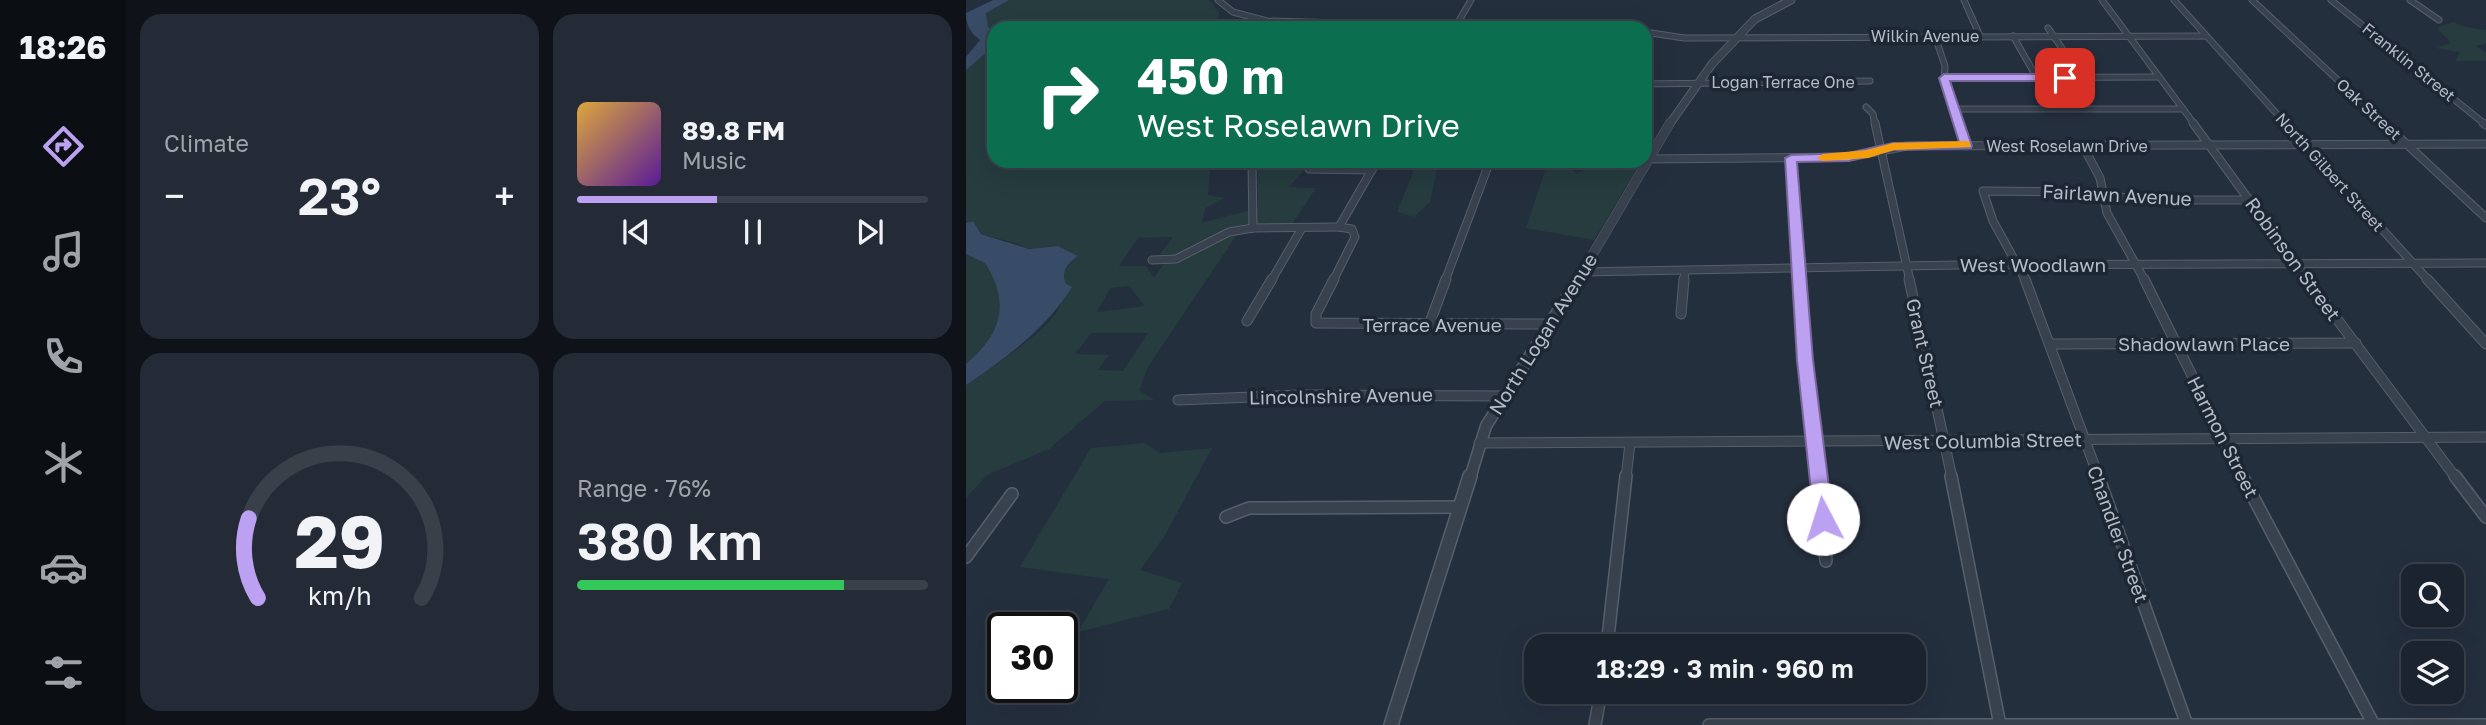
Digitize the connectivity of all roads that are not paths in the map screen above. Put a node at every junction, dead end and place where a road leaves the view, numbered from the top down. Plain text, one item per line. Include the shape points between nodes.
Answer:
1 (1218, 0) edge
2 (1471, 0) edge
3 (1791, 0) edge
4 (1964, 0) edge
5 (2102, 0) edge
6 (2174, 0) edge
7 (2252, 0) edge
8 (2331, 0) edge
9 (2410, 0) edge
10 (2439, 20) dead end
11 (1267, 21) edge
12 (1459, 21) edge
13 (2048, 28) dead end
14 (1652, 33) edge
15 (2128, 35) junction
16 (1935, 36) junction
17 (1980, 36) junction
18 (2013, 36) junction
19 (2053, 36) junction
20 (2206, 36) junction
21 (1736, 37) junction
22 (2070, 60) dead end
23 (1944, 78) junction
24 (2037, 78) junction
25 (2159, 78) junction
26 (1870, 81) dead end
27 (1697, 83) junction
28 (1652, 84) edge
29 (1866, 107) dead end
30 (1954, 109) junction
31 (2183, 109) junction
32 (2486, 125) edge
33 (1652, 144) edge
34 (2486, 144) edge
35 (2210, 145) junction
36 (2306, 145) junction
37 (2408, 145) junction
38 (1966, 146) junction
39 (2083, 146) junction
40 (1881, 149) junction
41 (1791, 158) junction
42 (1652, 159) edge
43 (1252, 168) edge
44 (1487, 168) edge
45 (1644, 168) edge
46 (1308, 169) dead end
47 (1372, 170) joint
48 (1983, 191) joint
49 (2103, 195) junction
50 (2251, 200) junction
51 (2486, 218) edge
52 (1339, 227) junction
53 (1253, 228) junction
54 (1302, 228) junction
55 (1153, 260) dead end
56 (2414, 263) junction
57 (2486, 263) edge
58 (2298, 264) junction
59 (2018, 265) junction
60 (2135, 265) junction
61 (1906, 268) junction
62 (1799, 269) junction
63 (1685, 271) junction
64 (1581, 272) junction
65 (1681, 314) dead end
66 (1247, 321) dead end
67 (1551, 324) junction
68 (1429, 325) junction
69 (2356, 343) junction
70 (2051, 344) junction
71 (2486, 344) edge
72 (2176, 345) junction
73 (1504, 396) junction
74 (1178, 400) dead end
75 (2427, 438) junction
76 (2486, 438) edge
77 (2223, 439) junction
78 (2085, 440) junction
79 (1944, 441) junction
80 (1816, 442) junction
81 (1479, 443) junction
82 (1630, 443) junction
83 (1013, 494) dead end
84 (1460, 507) junction
85 (1226, 517) dead end
86 (2486, 517) edge
87 (966, 557) edge
88 (1826, 561) dead end
89 (1608, 634) edge
90 (1599, 704) edge
91 (2000, 724) edge
92 (2374, 724) edge
93 (1391, 725) edge
94 (1595, 725) edge
95 (1709, 725) edge
96 (1801, 725) edge
97 (2187, 725) edge
98 (2486, 725) edge

1 - 11 street via 1240,15
2 - 12 street
3 - 21 street, North Logan Avenue via 1755,19
4 - 17 street
5 - 15 street, Robinson Street
6 - 20 street, North Gilbert Street
7 - 37 street, Oak Street
8 - 32 street, Franklin Street
9 - 10 street
13 - 19 street
14 - 21 street, Wilkin Avenue
15 - 19 street, Wilkin Avenue
15 - 20 street, Wilkin Avenue
15 - 25 street, Robinson Street
16 - 17 street, Wilkin Avenue
16 - 21 street, Wilkin Avenue
16 - 23 street
17 - 18 street, Wilkin Avenue
18 - 19 street, Wilkin Avenue
18 - 24 street
19 - 22 street
20 - 36 street, North Gilbert Street
21 - 27 street, North Logan Avenue
23 - 24 street
23 - 30 street
24 - 25 street
25 - 31 street, Robinson Street
26 - 27 street, Logan Terrace One
27 - 28 street, Logan Terrace One
27 - 33 street, North Logan Avenue
29 - 40 street, Grant Street via 1873,114
30 - 31 street
30 - 38 street
31 - 35 street, Robinson Street
34 - 37 street, West Roselawn Drive
35 - 36 street, West Roselawn Drive
35 - 39 street, West Roselawn Drive
35 - 50 street, Robinson Street
36 - 37 street, West Roselawn Drive
36 - 56 street, North Gilbert Street
37 - 51 street, Oak Street
38 - 39 street, West Roselawn Drive
38 - 40 street, West Roselawn Drive
39 - 49 street, Harmon Street via 2100,178
40 - 41 street, West Roselawn Drive via 1849,157
40 - 61 street, Grant Street
41 - 42 street, West Roselawn Drive
41 - 62 street
43 - 53 street
44 - 68 street
45 - 64 street, North Logan Avenue
46 - 47 street
47 - 52 street
48 - 49 street, Fairlawn Avenue
48 - 59 street, Chandler Street via 1993,221
49 - 50 street, Fairlawn Avenue via 2147,200
49 - 60 street, Harmon Street via 2107,213
50 - 58 street, Robinson Street
52 - 54 street
52 - 68 street, Terrace Avenue via 1352,229 1355,237 1315,320 1323,325
53 - 54 street
53 - 55 street via 1229,232 1176,259
54 - 66 street
56 - 57 street, West Woodlawn
56 - 58 street, West Woodlawn
56 - 71 street, North Gilbert Street
58 - 60 street, West Woodlawn
58 - 69 street, Robinson Street
59 - 60 street, West Woodlawn
59 - 61 street, West Woodlawn
59 - 70 street, Chandler Street
60 - 72 street, Harmon Street
61 - 62 street, West Woodlawn
61 - 79 street, Grant Street
62 - 63 street, West Woodlawn
62 - 80 street
63 - 64 street, West Woodlawn
63 - 65 street
64 - 67 street, North Logan Avenue
67 - 68 street, Terrace Avenue
67 - 73 street, North Logan Avenue
69 - 72 street, Shadowlawn Place
69 - 75 street, Robinson Street
70 - 72 street, Shadowlawn Place
70 - 78 street, Chandler Street
72 - 77 street, Harmon Street
73 - 74 street, Lincolnshire Avenue via 1300,395
73 - 81 street, North Logan Avenue
75 - 76 street, West Columbia Street
75 - 77 street, West Columbia Street
75 - 86 street, Robinson Street
77 - 78 street, West Columbia Street
77 - 92 street, Harmon Street
78 - 79 street, West Columbia Street
78 - 97 street, Chandler Street
79 - 80 street, West Columbia Street
79 - 91 street, Grant Street
80 - 82 street, West Columbia Street
80 - 88 street
81 - 82 street, West Columbia Street
81 - 84 street, North Logan Avenue
82 - 89 street
83 - 87 street
84 - 85 street via 1249,508
84 - 93 street, North Logan Avenue
90 - 94 street
91 - 96 street
91 - 97 street
92 - 97 street
92 - 98 street
95 - 96 street

